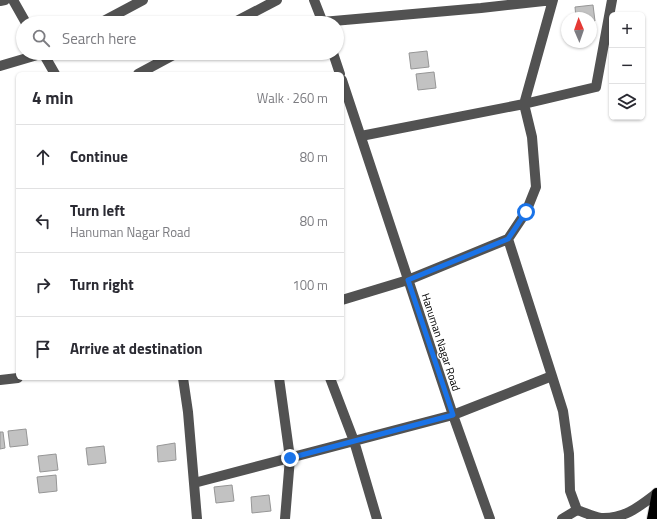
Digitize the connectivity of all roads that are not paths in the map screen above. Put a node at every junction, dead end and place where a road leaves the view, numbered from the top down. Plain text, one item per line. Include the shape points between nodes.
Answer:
1 (5, 0) edge
2 (13, 0) edge
3 (143, 0) edge
4 (277, 0) edge
5 (314, 0) edge
6 (612, 0) edge
7 (0, 2) edge
8 (22, 16) edge
9 (113, 16) edge
10 (246, 16) edge
11 (320, 16) edge
12 (344, 21) edge
13 (20, 60) edge
14 (47, 60) edge
15 (164, 60) edge
16 (335, 60) edge
17 (0, 66) edge
18 (54, 72) edge
19 (142, 72) edge
20 (339, 72) edge
21 (344, 86) edge
22 (524, 104) junction
23 (361, 136) junction
24 (508, 239) junction
25 (408, 280) junction
26 (344, 299) edge
27 (552, 376) junction
28 (16, 378) edge
29 (0, 380) edge
30 (183, 380) edge
31 (279, 380) edge
32 (331, 380) edge
33 (453, 415) junction
34 (354, 441) junction
35 (290, 458) junction
36 (194, 483) junction
37 (657, 493) edge
38 (577, 510) junction
39 (197, 519) edge
40 (286, 519) edge
41 (377, 519) edge
42 (490, 519) edge
43 (562, 519) edge
44 (654, 519) edge

1 - 7 street
2 - 8 street
3 - 9 street
4 - 10 street
5 - 11 street
6 - 22 street via 596,87
12 - 22 street via 553,0
13 - 17 street
14 - 18 street
15 - 19 street
16 - 20 street
21 - 23 street, Hanuman Nagar Road
22 - 23 street
22 - 24 street via 532,137 536,187 526,212
23 - 25 street, Hanuman Nagar Road
24 - 25 street
24 - 27 street
25 - 26 street
25 - 33 street, Hanuman Nagar Road
27 - 33 street
27 - 38 street via 563,411 570,491
28 - 29 street
30 - 36 street
31 - 35 street
32 - 34 street
33 - 34 street
33 - 42 street, Hanuman Nagar Road
34 - 35 street
34 - 41 street
35 - 36 street
35 - 40 street
36 - 39 street
37 - 38 street via 634,510 618,517 600,518
37 - 44 main road
38 - 43 street

